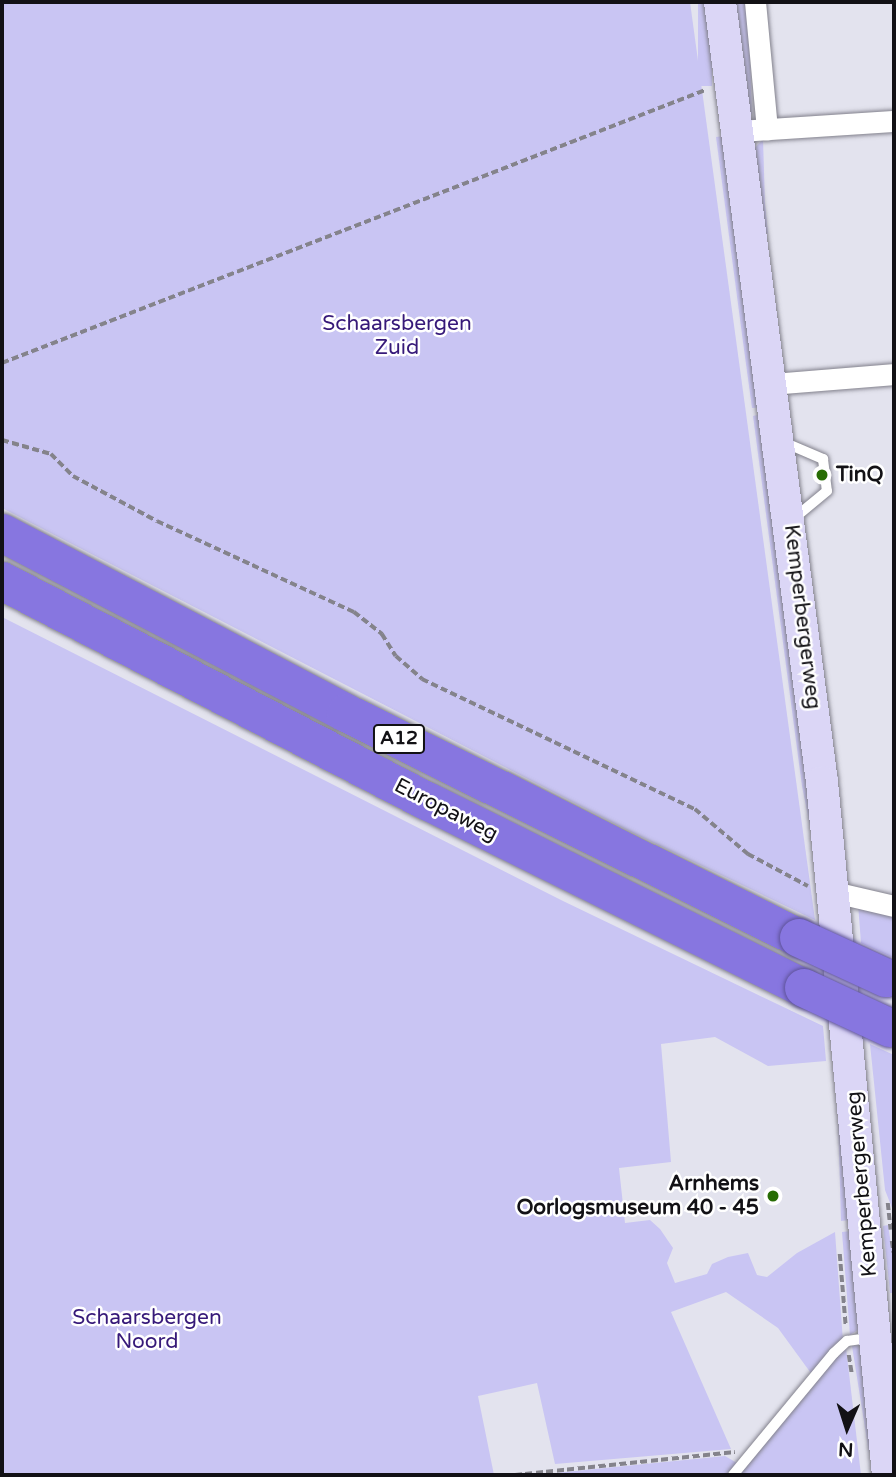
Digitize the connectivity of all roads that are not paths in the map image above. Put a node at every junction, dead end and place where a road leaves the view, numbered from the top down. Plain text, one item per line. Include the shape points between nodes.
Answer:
1 (720, 2) edge
2 (755, 2) edge
3 (894, 121) edge
4 (752, 130) junction
5 (894, 374) edge
6 (771, 384) junction
7 (779, 440) junction
8 (790, 522) junction
9 (2, 533) edge
10 (2, 581) edge
11 (2, 608) edge
12 (429, 802) junction
13 (825, 891) junction
14 (894, 906) edge
15 (890, 980) edge
16 (892, 1028) edge
17 (876, 1337) junction
18 (733, 1475) edge
19 (888, 1475) edge

1 - 4 main road, Kemperbergerweg
2 - 4 street, Kemperbergerweg
3 - 4 street
4 - 6 main road, Kemperbergerweg
5 - 6 street
6 - 7 main road, Kemperbergerweg
7 - 8 main road, Kemperbergerweg
7 - 8 lane via 823,459 827,491
8 - 13 main road, Kemperbergerweg
9 - 15 highway, Europaweg / A12, bridge via 371,725
10 - 12 highway, Europaweg / A12
11 - 12 highway, A12 via 252,734
12 - 16 highway, Europaweg / A12, bridge
13 - 14 street
13 - 17 main road, Kemperbergerweg
17 - 18 lane via 847,1341
17 - 19 main road, Kemperbergerweg

